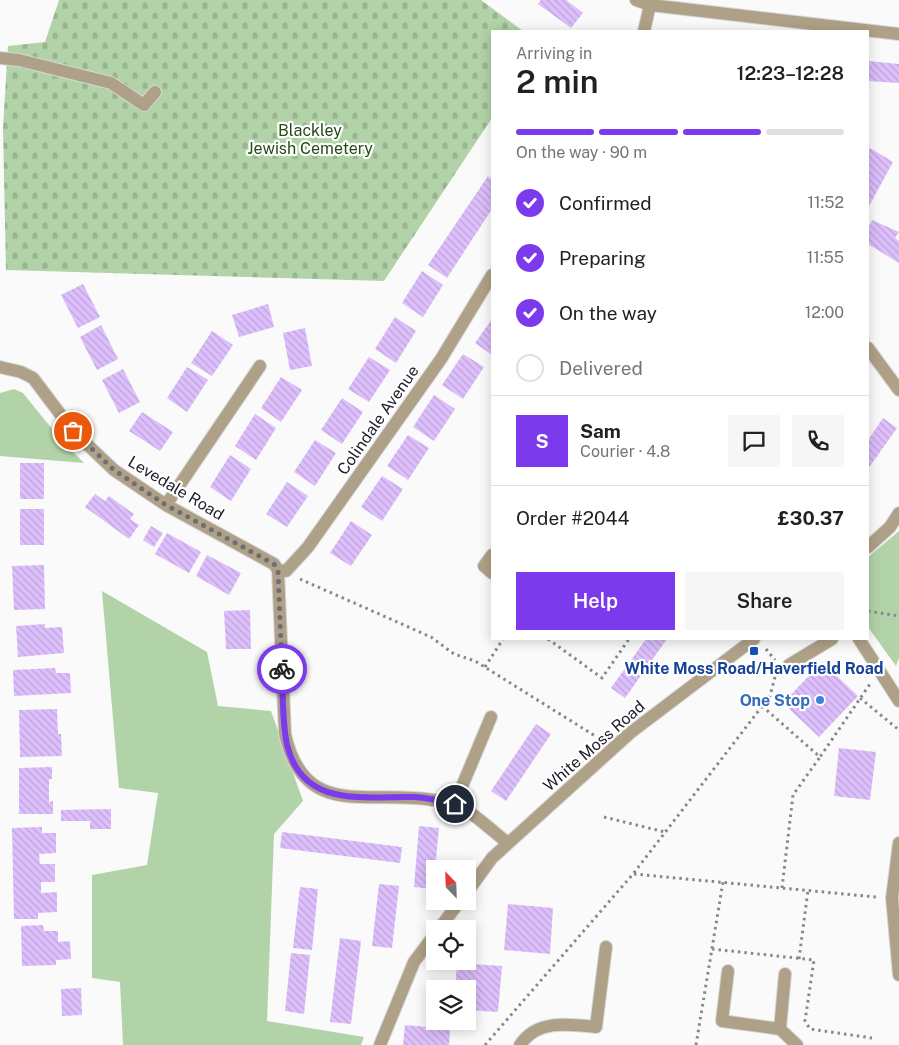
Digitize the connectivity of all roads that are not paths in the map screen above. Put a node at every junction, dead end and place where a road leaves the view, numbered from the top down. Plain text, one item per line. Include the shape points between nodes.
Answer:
1 (636, 0) edge
2 (650, 6) junction
3 (644, 30) edge
4 (863, 30) edge
5 (869, 31) edge
6 (899, 34) edge
7 (0, 58) edge
8 (155, 92) dead end
9 (491, 277) edge
10 (869, 349) edge
11 (260, 366) dead end
12 (0, 367) edge
13 (899, 390) edge
14 (166, 505) junction
15 (899, 512) edge
16 (869, 546) edge
17 (491, 556) edge
18 (278, 570) junction
19 (491, 571) edge
20 (830, 640) edge
21 (860, 640) edge
22 (758, 642) edge
23 (789, 665) dead end
24 (899, 701) edge
25 (491, 717) dead end
26 (455, 804) junction
27 (508, 843) junction
28 (899, 843) edge
29 (476, 880) edge
30 (426, 946) edge
31 (606, 947) dead end
32 (728, 971) dead end
33 (785, 974) dead end
34 (899, 975) edge
35 (780, 1029) junction
36 (380, 1045) edge
37 (520, 1045) edge
38 (797, 1045) edge

1 - 2 street
2 - 3 street
2 - 4 street
5 - 6 street
7 - 8 street via 111,83 144,105
9 - 18 street, Colindale Avenue via 441,359 314,538 286,571
10 - 13 street
11 - 14 street
12 - 14 street, Levedale Road via 33,378 92,451
14 - 18 street, Levedale Road via 267,558
15 - 16 street via 890,527
17 - 19 street via 484,566
18 - 26 street via 285,734 298,770 320,790 340,797 416,797
20 - 23 street
21 - 24 street
22 - 27 street, White Moss Road via 630,733
25 - 26 street
26 - 27 street
27 - 29 street, White Moss Road
28 - 34 street via 892,898
30 - 36 street via 414,962
31 - 37 street via 596,1026 559,1024 541,1028
32 - 35 street via 722,1022
33 - 35 street
35 - 38 street

